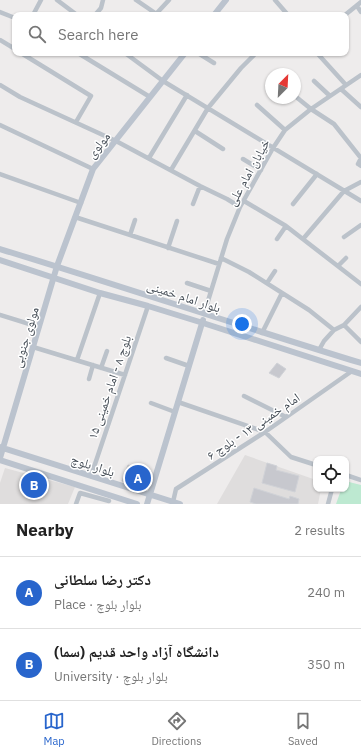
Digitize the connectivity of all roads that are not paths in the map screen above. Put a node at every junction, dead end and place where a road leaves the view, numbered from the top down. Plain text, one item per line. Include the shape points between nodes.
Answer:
1 (41, 0) edge
2 (57, 0) edge
3 (103, 0) edge
4 (136, 0) edge
5 (169, 0) edge
6 (226, 0) edge
7 (275, 0) edge
8 (361, 2) edge
9 (356, 6) junction
10 (0, 12) edge
11 (35, 12) edge
12 (73, 12) edge
13 (98, 12) edge
14 (154, 12) edge
15 (159, 12) edge
16 (216, 12) edge
17 (285, 12) edge
18 (349, 12) edge
19 (361, 12) edge
20 (12, 17) edge
21 (0, 40) edge
22 (12, 47) edge
23 (26, 56) edge
24 (83, 56) edge
25 (129, 56) edge
26 (183, 56) edge
27 (203, 56) edge
28 (253, 56) edge
29 (320, 56) edge
30 (214, 63) dead end
31 (361, 75) edge
32 (163, 81) junction
33 (314, 81) dead end
34 (0, 85) edge
35 (346, 85) junction
36 (341, 89) junction
37 (187, 95) junction
38 (330, 96) junction
39 (150, 98) junction
40 (301, 101) edge
41 (257, 105) dead end
42 (361, 107) edge
43 (208, 108) junction
44 (311, 109) junction
45 (76, 122) junction
46 (0, 125) edge
47 (285, 130) junction
48 (195, 131) junction
49 (116, 141) junction
50 (274, 148) junction
51 (224, 149) dead end
52 (149, 158) junction
53 (361, 158) edge
54 (242, 159) dead end
55 (361, 166) edge
56 (93, 169) junction
57 (171, 170) junction
58 (261, 170) junction
59 (0, 174) edge
60 (317, 174) junction
61 (361, 182) edge
62 (200, 186) junction
63 (344, 191) junction
64 (244, 201) junction
65 (361, 201) edge
66 (81, 203) junction
67 (193, 204) dead end
68 (292, 204) dead end
69 (240, 207) junction
70 (75, 217) junction
71 (135, 220) dead end
72 (177, 221) dead end
73 (361, 225) edge
74 (286, 226) junction
75 (130, 235) junction
76 (344, 237) dead end
77 (277, 239) dead end
78 (303, 239) junction
79 (168, 248) junction
80 (0, 249) edge
81 (221, 258) junction
82 (346, 258) dead end
83 (0, 260) edge
84 (219, 264) junction
85 (57, 266) junction
86 (338, 266) junction
87 (275, 271) dead end
88 (54, 278) junction
89 (187, 283) dead end
90 (267, 283) junction
91 (361, 284) edge
92 (211, 291) junction
93 (100, 293) junction
94 (282, 293) junction
95 (148, 306) junction
96 (361, 307) edge
97 (204, 314) junction
98 (0, 315) edge
99 (203, 323) junction
100 (344, 325) junction
101 (39, 327) junction
102 (334, 330) junction
103 (262, 333) junction
104 (361, 342) edge
105 (33, 347) junction
106 (319, 350) junction
107 (107, 351) dead end
108 (166, 358) dead end
109 (77, 360) junction
110 (361, 363) edge
111 (93, 366) junction
112 (189, 366) junction
113 (101, 368) junction
114 (352, 371) junction
115 (361, 374) edge
116 (125, 375) junction
117 (89, 379) dead end
118 (244, 396) dead end
119 (178, 402) junction
120 (151, 403) dead end
121 (175, 412) junction
122 (286, 417) junction
123 (265, 432) junction
124 (2, 447) edge
125 (0, 459) edge
126 (313, 464) edge
127 (91, 476) junction
128 (349, 476) edge
129 (361, 480) edge
130 (331, 492) edge
131 (150, 494) junction
132 (109, 500) edge
133 (173, 502) junction
134 (76, 504) edge
135 (137, 504) edge
136 (147, 504) edge
137 (180, 504) edge
138 (328, 504) edge

1 - 11 street
2 - 12 street
3 - 13 street
4 - 14 street
5 - 15 street
6 - 16 main road
7 - 17 street
8 - 9 street
9 - 18 street
9 - 19 street
10 - 20 street
21 - 22 street
23 - 45 street via 91,96
24 - 39 street
25 - 32 street
26 - 32 main road, مولوی
27 - 30 street
28 - 43 street
29 - 35 street
31 - 35 street, خیابان امام علی
32 - 37 street
32 - 39 main road, مولوی
33 - 38 street
34 - 45 street via 20,97
35 - 36 street, خیابان امام علی
36 - 38 street, خیابان امام علی
36 - 42 street
37 - 43 street
37 - 52 street
38 - 44 street, خیابان امام علی
39 - 49 main road, مولوی
40 - 44 street
41 - 47 street
43 - 48 street
43 - 50 street
44 - 47 street, خیابان امام علی
44 - 53 street via 334,124
45 - 49 street
46 - 56 street
47 - 50 street, خیابان امام علی
48 - 51 street
48 - 57 street
49 - 52 street
49 - 56 main road, مولوی
50 - 58 street, خیابان امام علی
50 - 60 street
52 - 57 street
53 - 55 street via 358,164
54 - 58 street
56 - 66 main road, مولوی
57 - 62 street
58 - 64 street, خیابان امام علی
59 - 66 street
60 - 63 street
60 - 68 street
61 - 63 street
62 - 67 street
62 - 69 street
63 - 65 street
63 - 78 street
64 - 69 street, خیابان امام علی
64 - 74 street
66 - 70 main road, مولوی
69 - 81 street, خیابان امام علی
70 - 75 street
70 - 85 main road, مولوی
71 - 75 street
72 - 79 street
73 - 76 street
74 - 77 street
74 - 78 street
75 - 79 street
78 - 86 street
79 - 84 street
80 - 85 main road, بلوار امام خمینی
81 - 84 street, خیابان امام علی
81 - 90 street
82 - 86 street
83 - 88 main road, بلوار امام خمینی
84 - 92 street, خیابان امام علی
85 - 88 main road, مولوی جنوبی
85 - 97 main road, بلوار امام خمینی
86 - 91 street
87 - 90 street
88 - 93 main road, بلوار امام خمینی
88 - 101 main road, مولوی جنوبی
89 - 92 street
90 - 94 street
92 - 97 street, خیابان امام علی
93 - 95 main road, بلوار امام خمینی
93 - 109 street
94 - 102 street
94 - 103 street
95 - 99 main road, بلوار امام خمینی
95 - 116 street, بلوچ ۸ - امام خمینی ۱۵
96 - 100 street
97 - 99 main road
97 - 103 main road, بلوار امام خمینی
98 - 101 street
99 - 112 main road
99 - 114 main road, بلوار امام خمینی
100 - 102 street
100 - 104 street
101 - 105 main road, مولوی جنوبی
102 - 106 street
103 - 106 main road, بلوار امام خمینی
105 - 109 street
105 - 124 main road, مولوی جنوبی
106 - 110 main road, بلوار امام خمینی
107 - 113 street
108 - 112 street
109 - 111 street
111 - 113 street
111 - 117 street
112 - 119 main road
113 - 116 street
114 - 115 main road, بلوار امام خمینی
114 - 122 street, امام خمینی ۱۳ - بلوچ ۶
116 - 127 street, بلوچ ۸ - امام خمینی ۱۵
118 - 122 street
119 - 121 main road
119 - 123 street
120 - 121 street
121 - 131 main road
122 - 123 street, امام خمینی ۱۳ - بلوچ ۶
123 - 126 street via 291,457
123 - 133 street, امام خمینی ۱۳ - بلوچ ۶ via 176,489
124 - 125 main road, مولوی جنوبی
124 - 127 main road, بلوار بلوچ
125 - 132 main road, بلوار بلوچ
127 - 131 main road, بلوار بلوچ
128 - 129 street
130 - 138 street
131 - 133 main road, بلوار بلوچ
131 - 136 main road
132 - 134 street via 80,494
132 - 135 main road, بلوار بلوچ
133 - 137 main road, بلوار بلوچ

